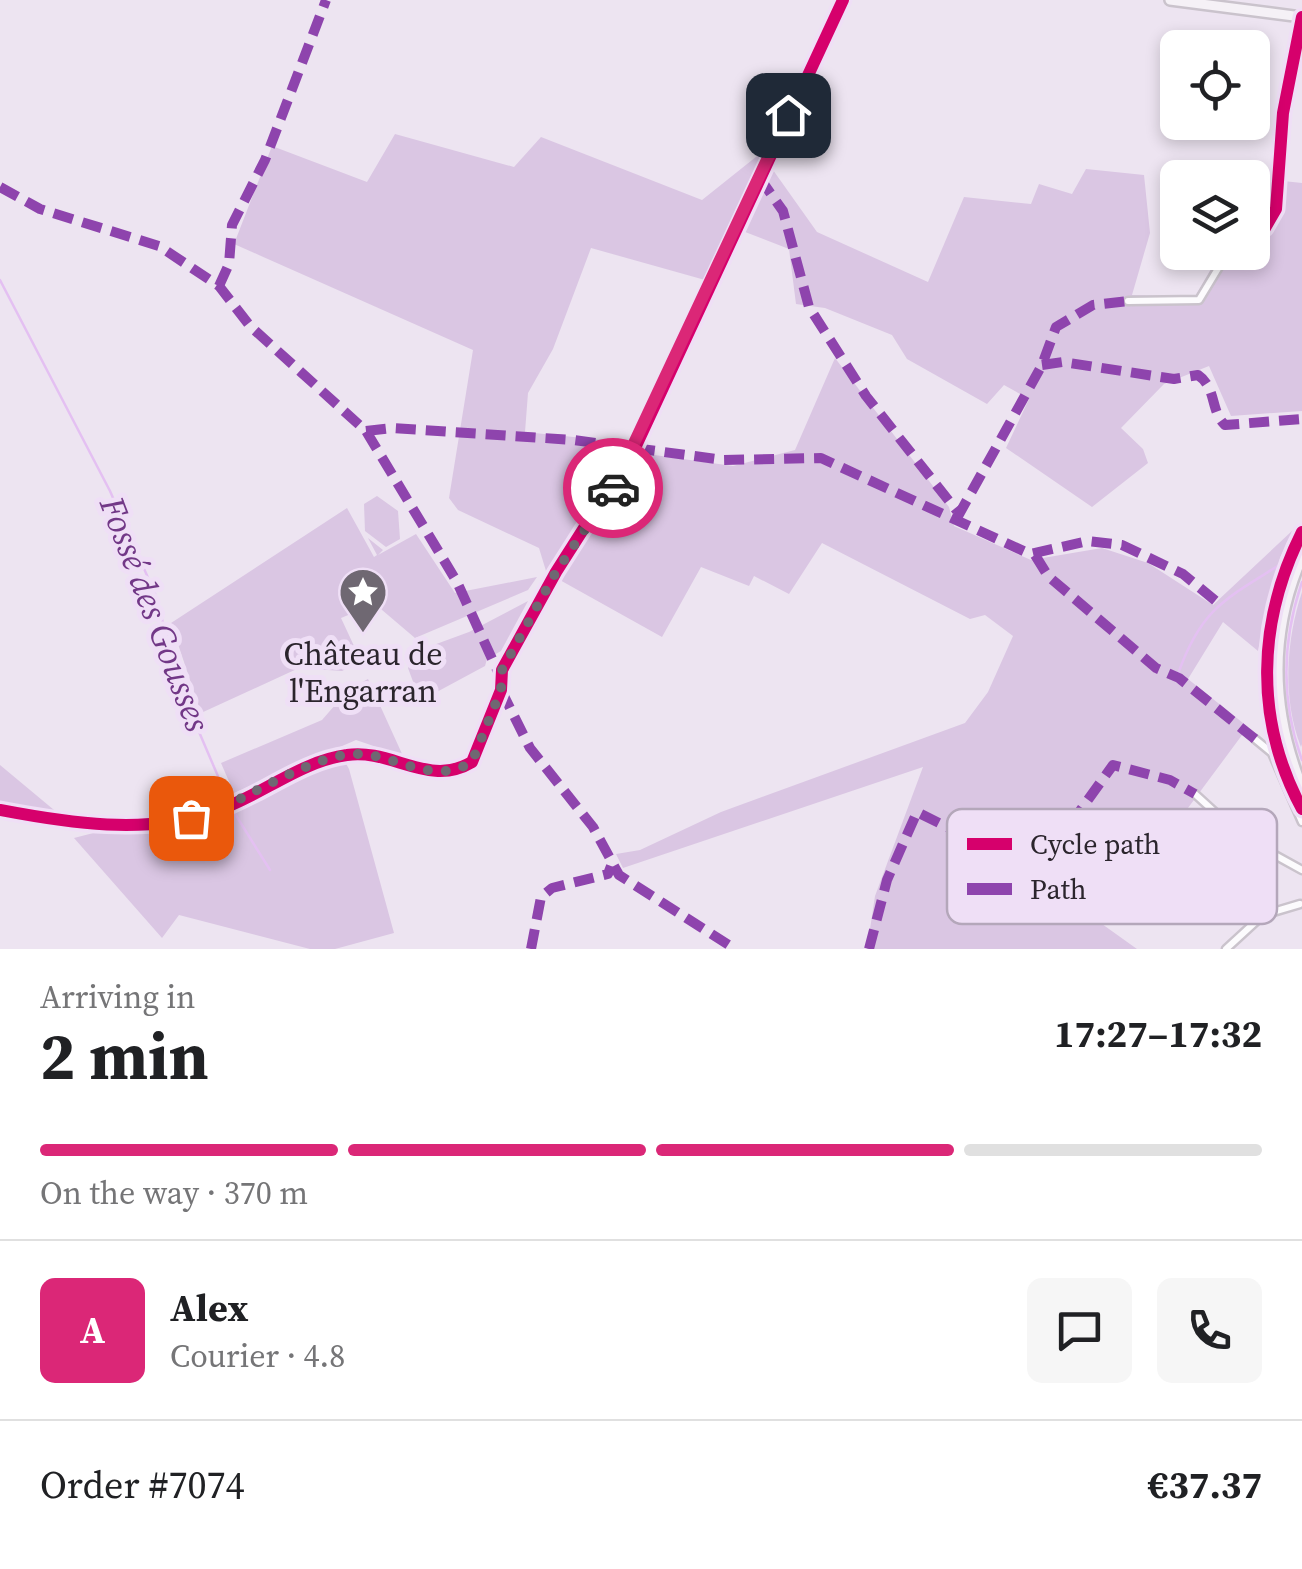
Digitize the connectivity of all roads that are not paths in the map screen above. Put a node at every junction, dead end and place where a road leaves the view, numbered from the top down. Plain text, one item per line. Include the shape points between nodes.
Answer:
1 (842, 0) edge
2 (1170, 0) edge
3 (1302, 16) edge
4 (1270, 219) edge
5 (1217, 270) edge
6 (1128, 300) dead end
7 (1302, 557) edge
8 (1255, 739) dead end
9 (1302, 786) edge
10 (1195, 794) dead end
11 (1211, 809) edge
12 (0, 810) edge
13 (1302, 822) edge
14 (1277, 857) edge
15 (1302, 870) edge
16 (1254, 924) edge
17 (1226, 949) edge

1 - 12 street via 634,448 502,670 501,690 472,762 447,773 362,754 339,756 213,812 170,823 68,821
2 - 3 street
3 - 4 street
5 - 6 street via 1199,300
7 - 9 street via 1281,623 1277,676 1279,710
8 - 13 street via 1272,753
10 - 11 street
14 - 15 street
16 - 17 street

